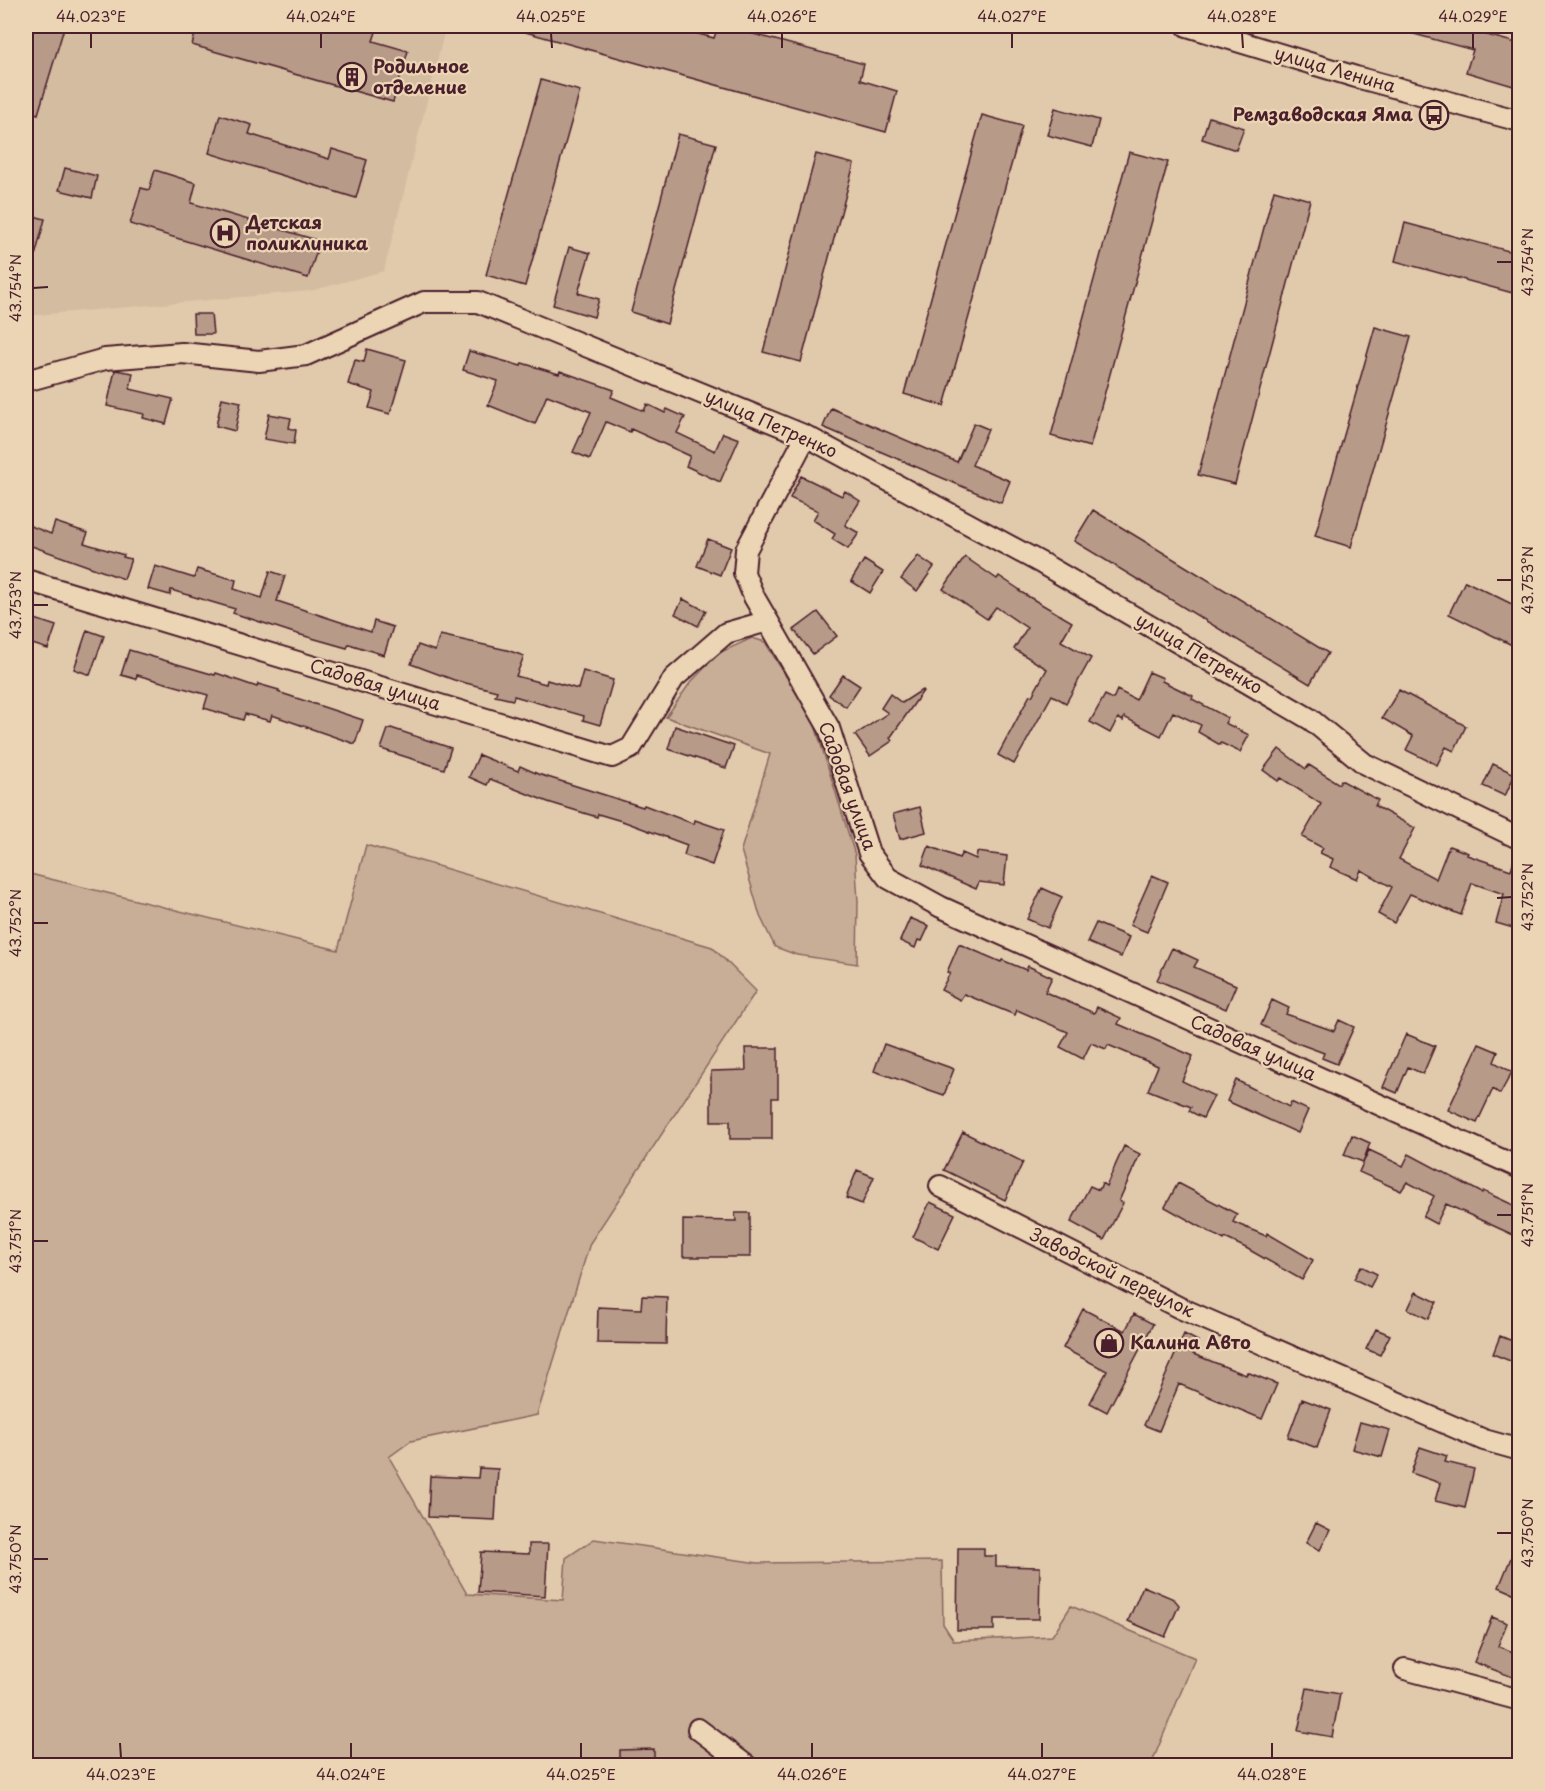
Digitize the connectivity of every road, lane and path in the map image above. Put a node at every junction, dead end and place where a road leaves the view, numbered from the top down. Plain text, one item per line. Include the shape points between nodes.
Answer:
1 (1186, 26) edge
2 (1520, 121) edge
3 (26, 381) edge
4 (806, 436) junction
5 (26, 580) edge
6 (768, 621) junction
7 (1520, 839) edge
8 (1520, 1168) edge
9 (940, 1186) dead end
10 (1520, 1450) edge
11 (1406, 1669) dead end
12 (1520, 1700) edge
13 (698, 1729) dead end
14 (747, 1766) edge

1 - 2 street, улица Ленина
3 - 4 street, улица Петренко via 105,359 182,353 259,361 306,355 424,302 478,302
4 - 6 street via 746,550 744,573
4 - 7 street, улица Петренко via 1043,564 1310,719 1365,764
5 - 6 street, Садовая улица via 612,757 631,748 674,678 726,633
6 - 8 street, Садовая улица via 829,728 869,853 888,878 941,907
9 - 10 street, Заводской переулок via 1180,1308 1484,1440
11 - 12 street
13 - 14 street

